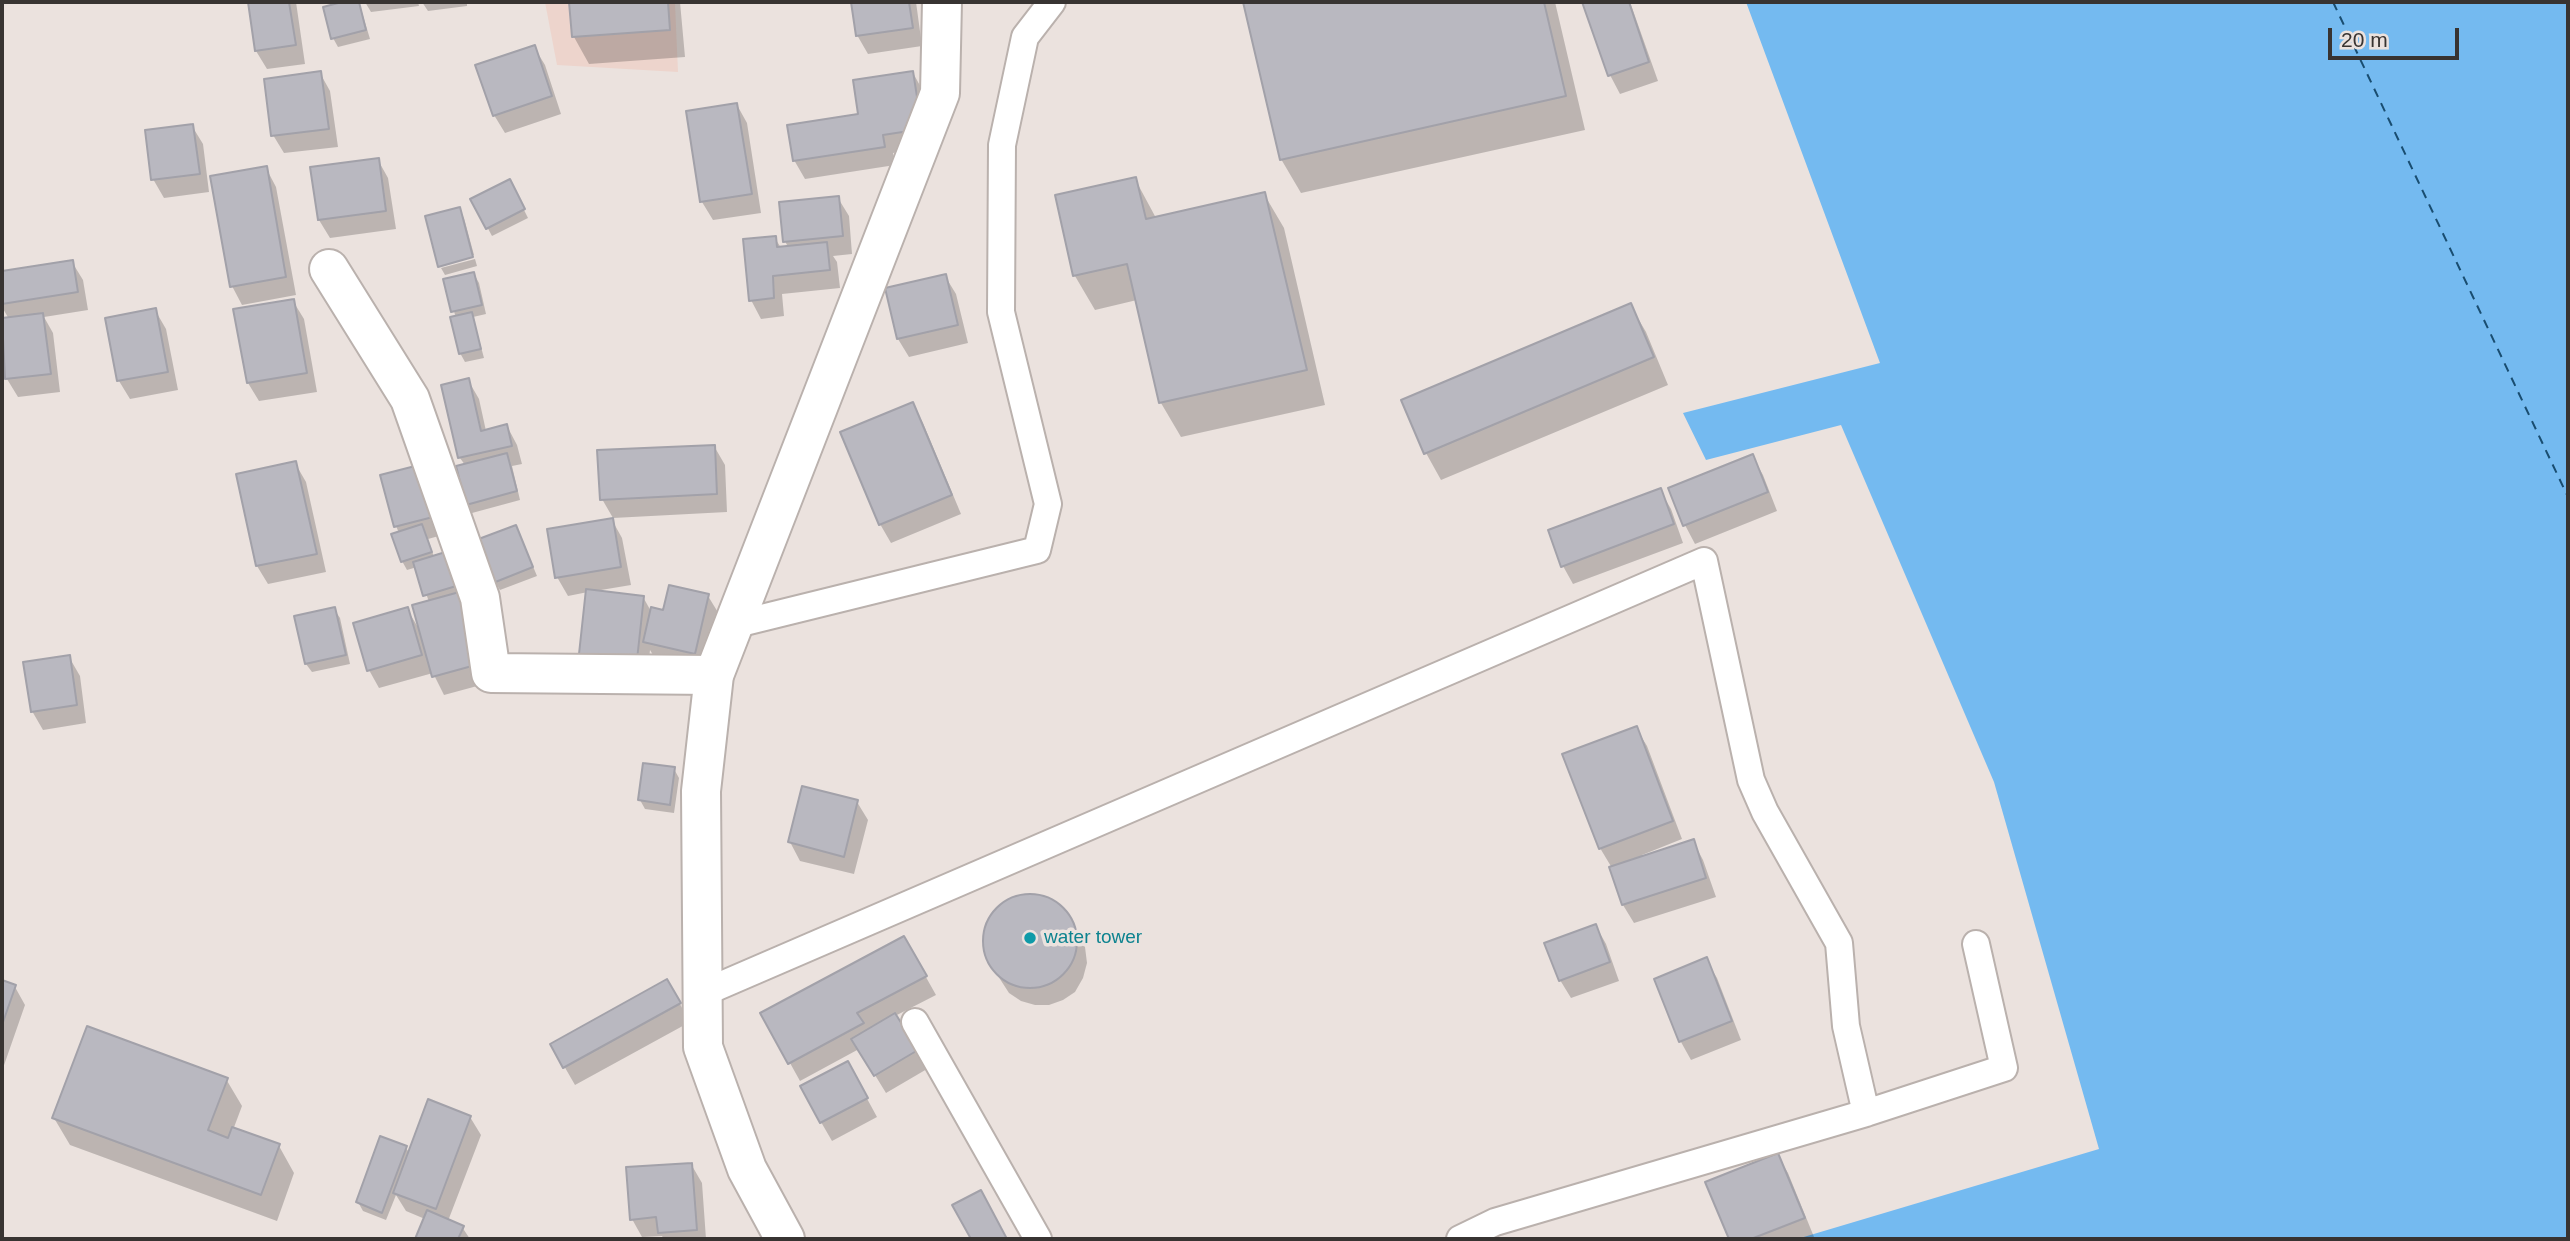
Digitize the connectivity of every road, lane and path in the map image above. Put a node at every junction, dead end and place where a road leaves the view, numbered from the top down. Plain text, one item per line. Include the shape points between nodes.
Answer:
1 (942, 2) edge
2 (1052, 2) edge
3 (329, 269) dead end
4 (733, 625) junction
5 (714, 675) junction
6 (1976, 944) dead end
7 (703, 993) junction
8 (915, 1022) dead end
9 (1866, 1113) junction
10 (785, 1239) edge
11 (1038, 1239) edge
12 (1460, 1239) edge

1 - 4 street via 940,93
2 - 4 lane via 1025,37 1002,145 1001,312 1048,504 1037,550
3 - 5 street via 410,399 480,598 491,673
4 - 5 street
5 - 7 street via 701,791
6 - 9 lane via 2004,1068
7 - 9 lane via 1704,561 1751,780 1839,943 1846,1026
7 - 10 street via 704,1047 747,1169
8 - 11 lane
9 - 12 lane via 1495,1222

